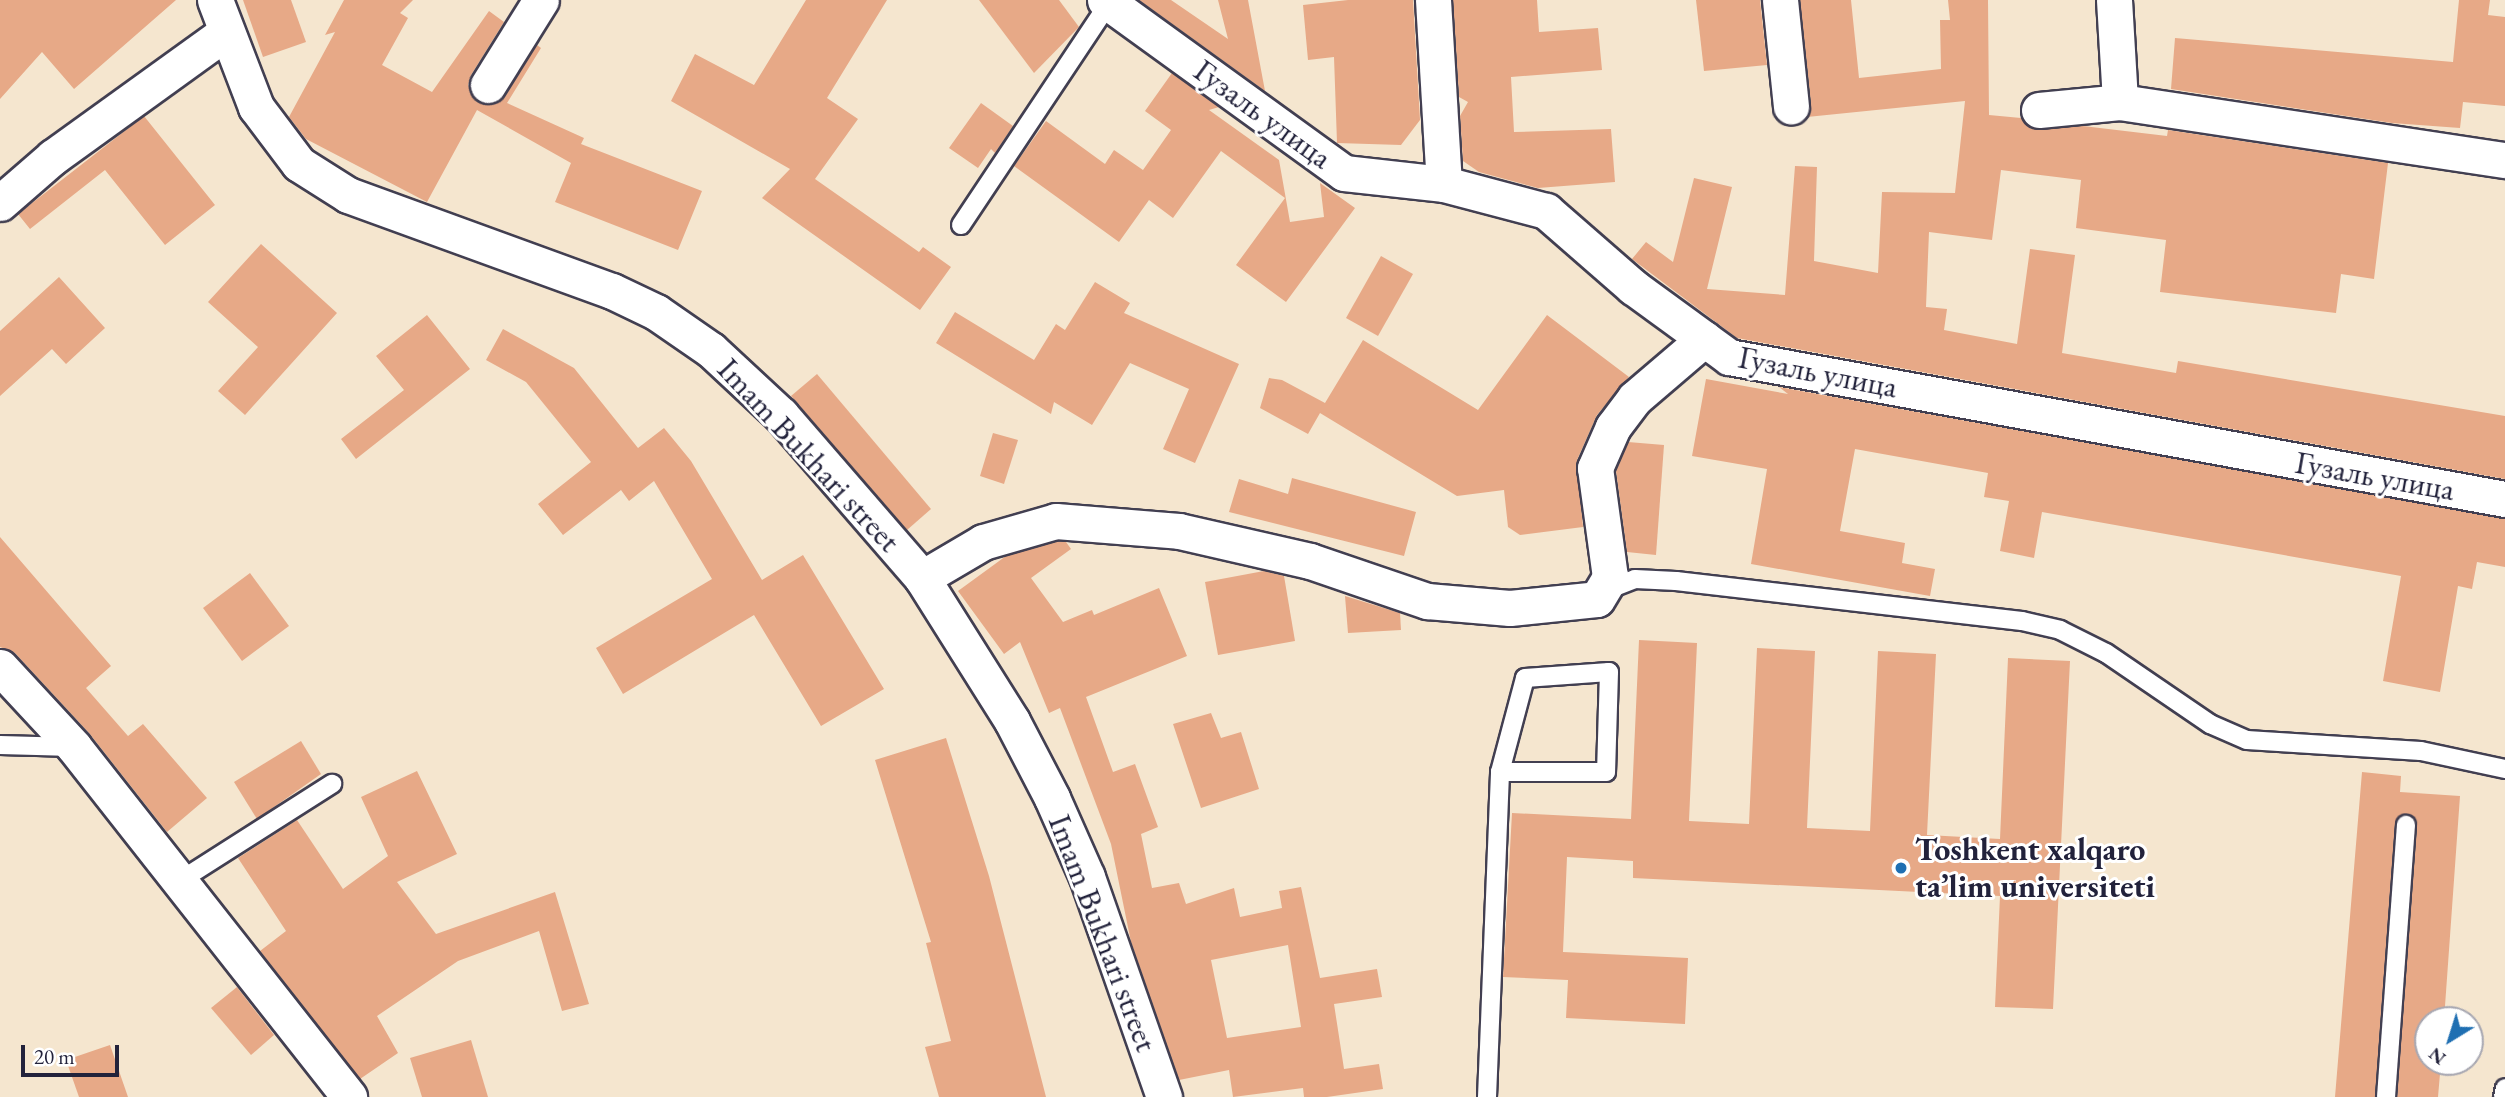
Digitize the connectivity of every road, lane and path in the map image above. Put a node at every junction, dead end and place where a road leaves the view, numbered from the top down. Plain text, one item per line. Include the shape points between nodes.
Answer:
1 (215, 0) edge
2 (541, 0) edge
3 (1433, 0) edge
4 (1780, 0) edge
5 (2114, 0) edge
6 (1107, 2) edge
7 (226, 33) junction
8 (488, 85) dead end
9 (2120, 102) junction
10 (1791, 106) dead end
11 (2039, 110) dead end
12 (2505, 160) edge
13 (1444, 184) junction
14 (0, 203) edge
15 (961, 225) dead end
16 (1704, 339) junction
17 (2505, 499) edge
18 (922, 578) junction
19 (1601, 593) junction
20 (0, 667) edge
21 (0, 745) edge
22 (74, 747) junction
23 (2505, 769) edge
24 (1500, 772) junction
25 (332, 783) dead end
26 (2406, 825) dead end
27 (178, 882) junction
28 (2505, 1088) edge
29 (349, 1097) edge
30 (1164, 1097) edge
31 (1486, 1097) edge
32 (2386, 1097) edge
33 (2503, 1097) edge

1 - 7 street, Imam Bukhari street
2 - 8 street
3 - 13 street
4 - 10 street
5 - 9 street
6 - 13 street, Гузаль улица via 1344,173
6 - 15 lane
7 - 14 street via 53,158
7 - 18 street, Imam Bukhari street via 256,107 299,164 348,195 612,291 680,328 781,415
9 - 11 street
9 - 12 street
13 - 16 street, Гузаль улица via 1546,211 1633,287
16 - 17 street, Гузаль улица via 1729,357
16 - 19 street via 1634,398 1613,427 1595,468 1610,578
18 - 19 street via 983,542 1056,521 1179,531 1310,561 1427,601 1510,608 1597,599
18 - 30 street, Imam Bukhari street via 1012,721 1052,798 1087,877
19 - 23 lane via 1635,579 1676,580 2022,621 2060,630 2106,653 2210,724 2247,740 2420,751
20 - 22 street
21 - 22 lane
22 - 27 street
24 - 24 lane via 1525,677 1609,672 1606,772
24 - 31 lane
25 - 27 lane
26 - 32 lane
27 - 29 street
28 - 33 lane

